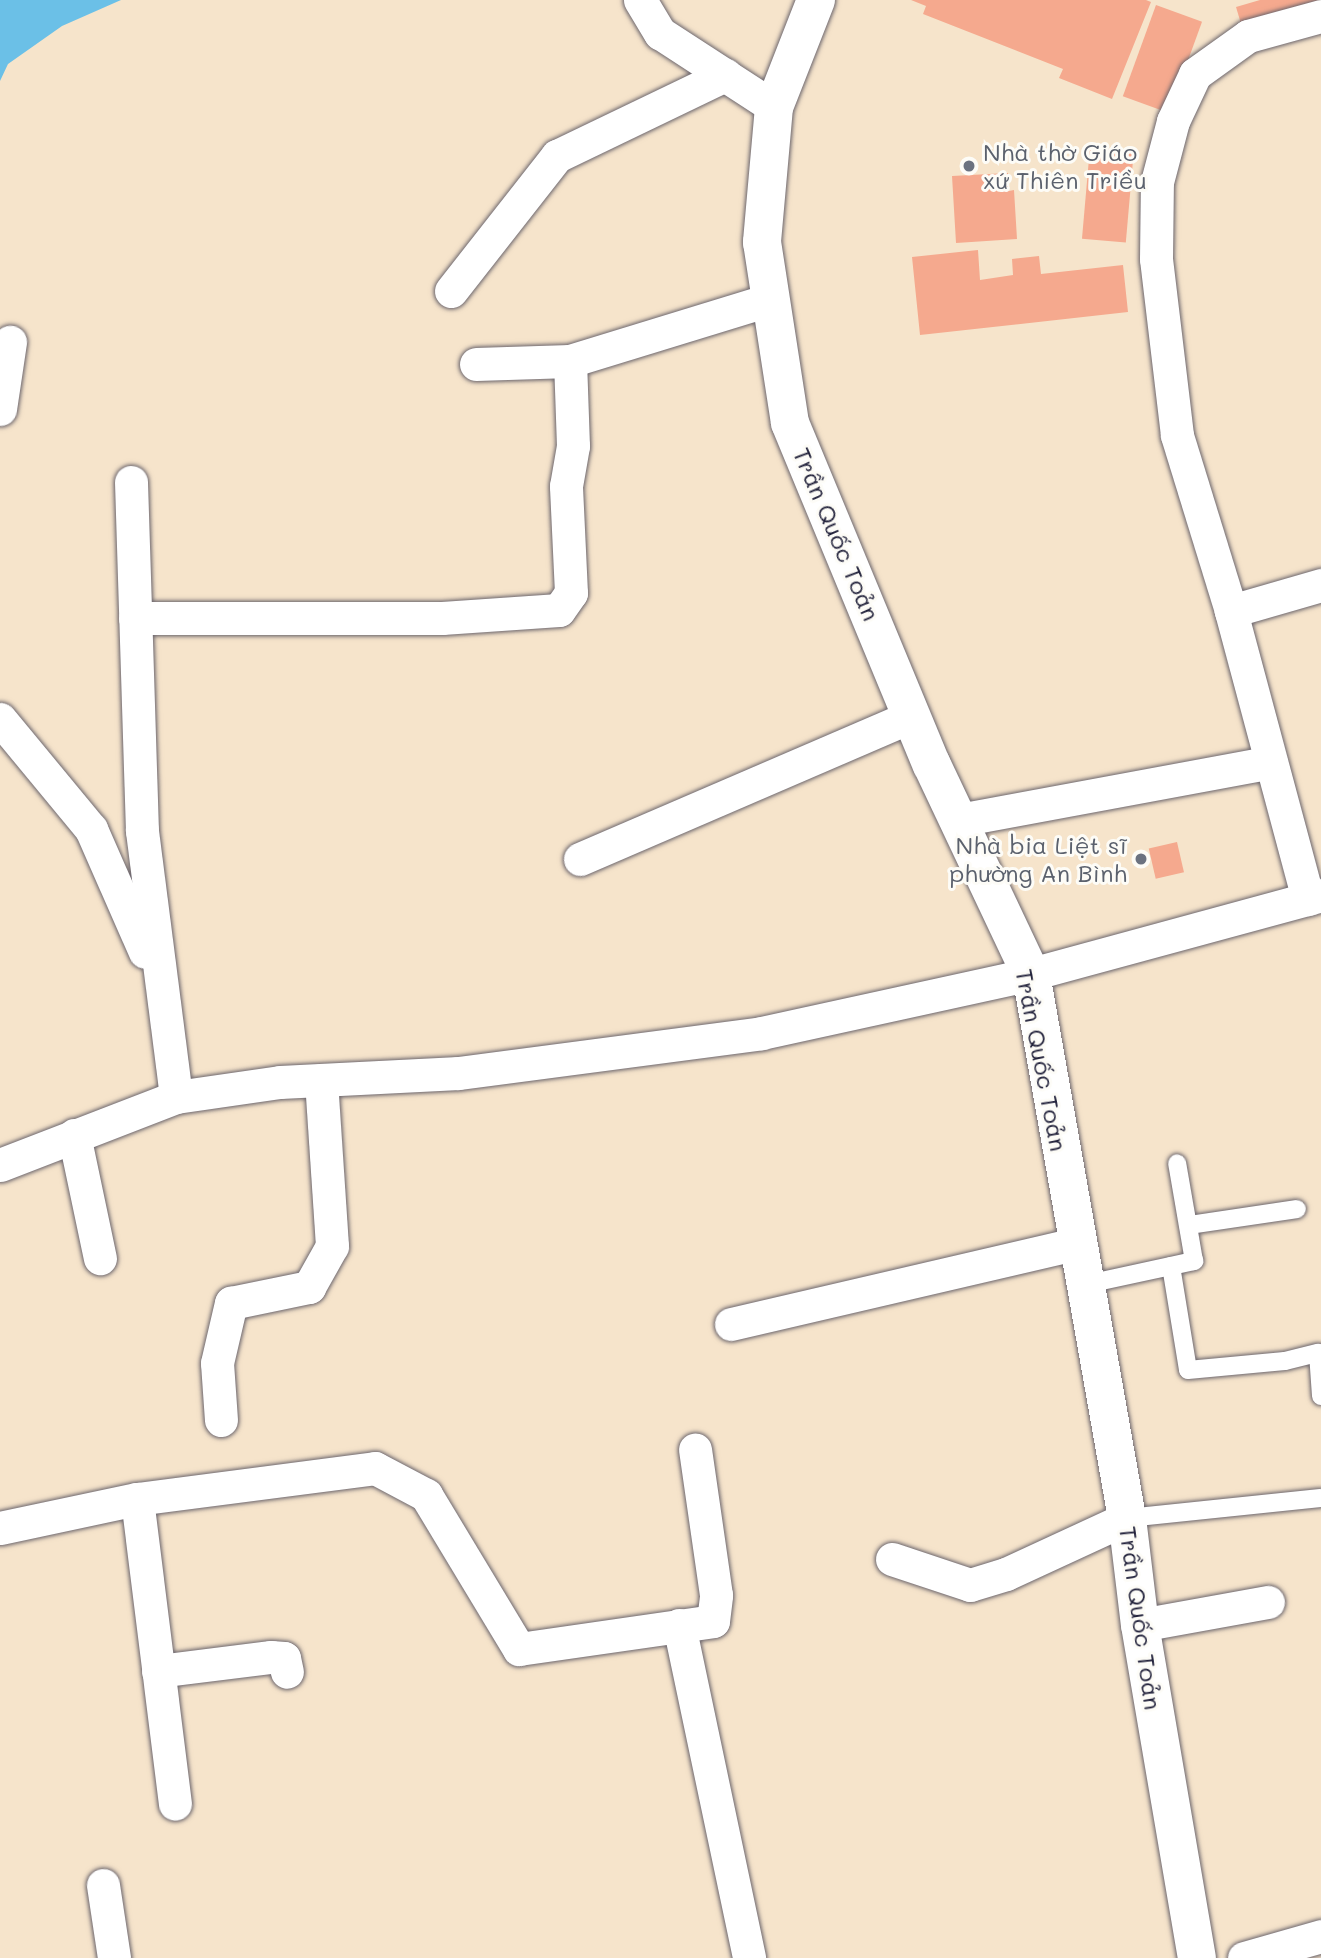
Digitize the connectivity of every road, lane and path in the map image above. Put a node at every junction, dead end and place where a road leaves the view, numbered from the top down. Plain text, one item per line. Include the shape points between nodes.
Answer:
1 (640, 0) edge
2 (816, 0) edge
3 (1321, 16) edge
4 (725, 75) junction
5 (774, 107) junction
6 (451, 291) dead end
7 (771, 299) junction
8 (10, 342) dead end
9 (570, 362) junction
10 (476, 364) dead end
11 (0, 409) edge
12 (131, 482) dead end
13 (1321, 585) edge
14 (1231, 611) junction
15 (135, 618) junction
16 (912, 716) junction
17 (0, 719) edge
18 (1271, 761) junction
19 (958, 820) junction
20 (580, 859) dead end
21 (1315, 897) edge
22 (1031, 974) junction
23 (158, 982) junction
24 (321, 1080) junction
25 (176, 1097) junction
26 (74, 1135) junction
27 (1177, 1163) dead end
28 (0, 1165) edge
29 (1297, 1209) dead end
30 (1189, 1225) junction
31 (1075, 1244) junction
32 (100, 1258) dead end
33 (1171, 1266) junction
34 (1083, 1285) junction
35 (731, 1324) dead end
36 (1321, 1396) edge
37 (221, 1420) dead end
38 (695, 1450) dead end
39 (1321, 1498) edge
40 (137, 1499) junction
41 (1127, 1518) junction
42 (0, 1528) edge
43 (892, 1559) dead end
44 (1268, 1602) dead end
45 (679, 1625) junction
46 (1140, 1625) junction
47 (158, 1671) junction
48 (287, 1672) dead end
49 (175, 1804) dead end
50 (103, 1885) dead end
51 (1321, 1936) edge
52 (114, 1958) edge
53 (749, 1958) edge
54 (1197, 1958) edge
55 (1244, 1958) edge

1 - 4 street via 660,33
2 - 5 main road, Trần Quốc Toản
3 - 14 street via 1248,36 1195,74 1173,121 1157,183 1158,286 1177,435
4 - 5 street
4 - 6 street via 557,156
5 - 7 main road, Trần Quốc Toản via 762,242
7 - 9 street
7 - 16 main road, Trần Quốc Toản via 790,423
8 - 11 street
9 - 10 street
9 - 15 street via 573,446 566,486 571,593 559,610 442,618
12 - 15 street
13 - 14 street
14 - 18 street
15 - 23 street via 142,831
16 - 19 main road, Trần Quốc Toản
16 - 20 street
17 - 23 street via 90,829
18 - 19 street
18 - 21 street
19 - 22 main road, Trần Quốc Toản
21 - 22 street
22 - 24 street via 761,1033 459,1073
22 - 31 main road, Trần Quốc Toản
23 - 25 street
24 - 25 street
24 - 37 street via 332,1246 309,1287 231,1304 217,1363
25 - 26 street
26 - 28 street
26 - 32 street
27 - 30 lane
29 - 30 lane
30 - 33 lane via 1194,1261
31 - 34 main road, Trần Quốc Toản
31 - 35 street
33 - 34 lane
33 - 36 lane via 1188,1370 1284,1361 1318,1353
34 - 41 main road, Trần Quốc Toản
38 - 45 street via 716,1606 713,1621
39 - 41 lane
40 - 42 street
40 - 45 street via 375,1468 426,1495 519,1649
40 - 47 street
41 - 43 street via 970,1586
41 - 46 main road, Trần Quốc Toản
44 - 46 street
45 - 53 street
46 - 54 main road, Trần Quốc Toản
47 - 48 street via 271,1657 284,1658
47 - 49 street
50 - 52 street
51 - 55 street

